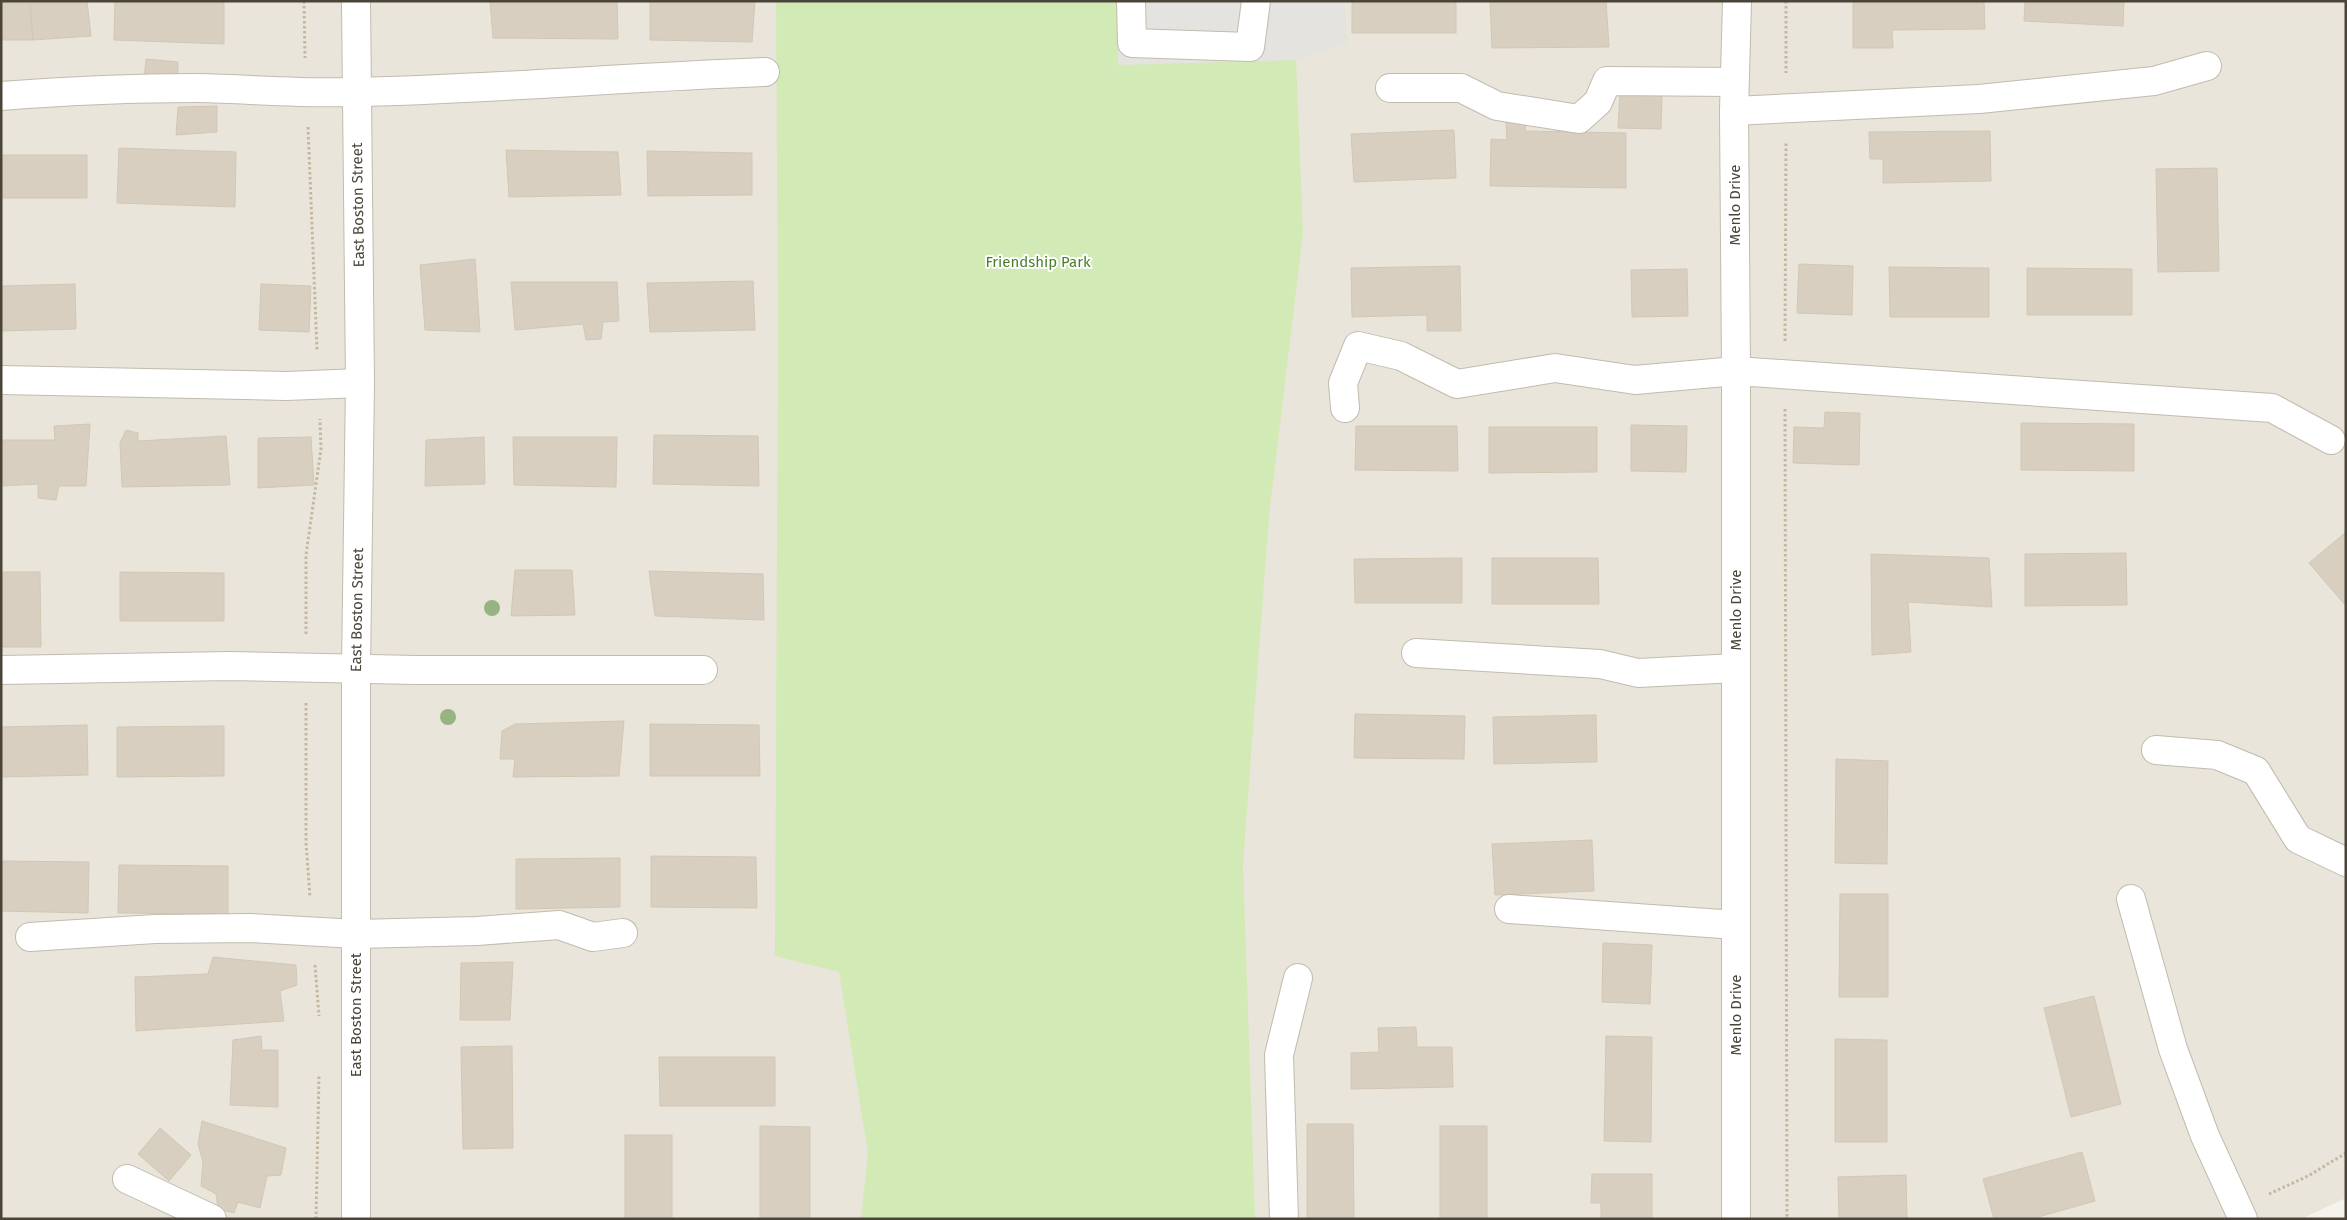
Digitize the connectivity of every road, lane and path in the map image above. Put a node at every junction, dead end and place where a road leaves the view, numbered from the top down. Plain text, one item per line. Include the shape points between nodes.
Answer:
1 (304, 1) edge
2 (356, 1) edge
3 (1131, 1) edge
4 (1256, 1) edge
5 (1737, 1) edge
6 (1786, 1) edge
7 (2207, 66) dead end
8 (765, 72) dead end
9 (1734, 82) junction
10 (1390, 88) dead end
11 (306, 91) junction
12 (356, 92) junction
13 (1, 96) edge
14 (1786, 108) junction
15 (1734, 111) junction
16 (1736, 371) junction
17 (1785, 375) junction
18 (1, 380) edge
19 (360, 383) junction
20 (318, 385) junction
21 (1345, 408) dead end
22 (2331, 440) dead end
23 (1416, 653) dead end
24 (306, 667) junction
25 (356, 668) junction
26 (1736, 668) junction
27 (1, 670) edge
28 (703, 670) dead end
29 (2156, 750) dead end
30 (2346, 862) edge
31 (2131, 899) dead end
32 (1509, 909) dead end
33 (1736, 925) junction
34 (312, 932) junction
35 (623, 933) dead end
36 (357, 934) junction
37 (30, 937) dead end
38 (1298, 978) dead end
39 (319, 1017) dead end
40 (318, 1074) dead end
41 (2346, 1153) edge
42 (127, 1179) dead end
43 (2241, 1213) edge
44 (212, 1219) edge
45 (316, 1219) edge
46 (356, 1219) edge
47 (1284, 1219) edge
48 (1736, 1219) edge
49 (1787, 1219) edge

1 - 11 path
2 - 12 street, East Boston Street
3 - 4 street via 1132,43 1250,47
5 - 9 street, Menlo Drive
6 - 14 path
7 - 14 street via 2154,81 1979,99
8 - 12 street
9 - 10 street via 1607,81 1598,102 1579,119 1497,106 1461,88
9 - 15 street, Menlo Drive
11 - 12 street
11 - 13 street via 197,88
11 - 20 path
12 - 19 street, East Boston Street
14 - 15 street
14 - 17 path
15 - 16 street, Menlo Drive
16 - 17 street
16 - 21 street via 1635,380 1555,368 1457,384 1401,356 1358,346 1343,382
16 - 26 street, Menlo Drive
17 - 22 street via 2272,408
17 - 49 path
18 - 20 street
19 - 20 street
19 - 25 street, East Boston Street
20 - 24 path via 321,449 306,555
23 - 26 street via 1600,664 1638,673
24 - 25 street
24 - 27 street
24 - 34 path via 306,843
25 - 28 street
25 - 36 street, East Boston Street
26 - 33 street, Menlo Drive
29 - 30 street via 2217,755 2256,771 2298,839
31 - 43 street via 2173,1049 2205,1136
32 - 33 street
33 - 48 street, Menlo Drive
34 - 36 street
34 - 37 street via 251,928 155,929
34 - 39 path
35 - 36 street via 593,937 559,926
36 - 46 street, East Boston Street
38 - 47 street via 1278,1055
40 - 45 path
41 - 43 path
42 - 44 street

